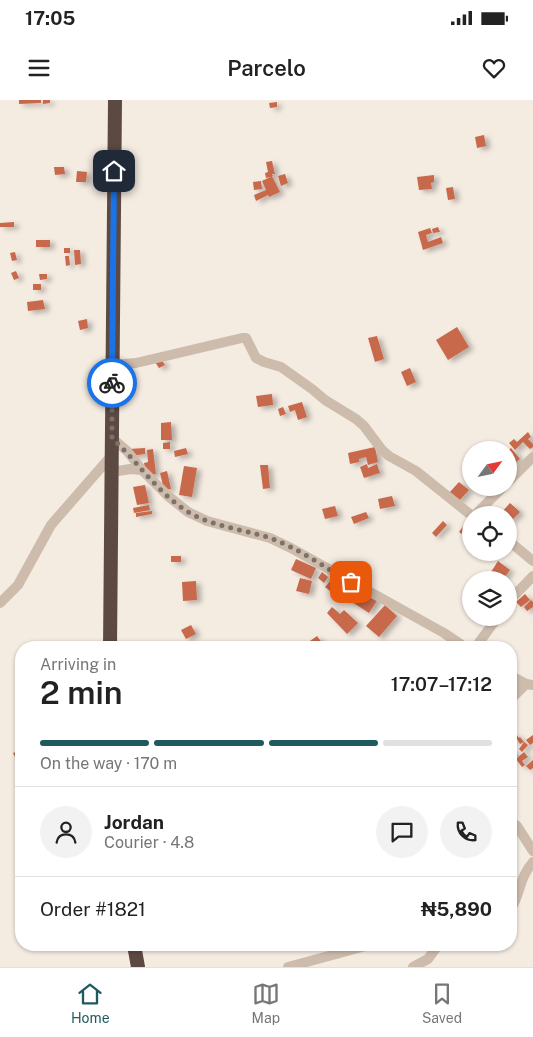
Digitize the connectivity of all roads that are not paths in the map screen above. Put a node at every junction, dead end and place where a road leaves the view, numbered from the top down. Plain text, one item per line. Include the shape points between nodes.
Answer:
1 (115, 100) edge
2 (112, 365) junction
3 (112, 438) junction
4 (112, 455) junction
5 (533, 457) edge
6 (142, 470) junction
7 (112, 472) junction
8 (518, 472) edge
9 (494, 496) edge
10 (484, 506) edge
11 (462, 508) edge
12 (517, 548) edge
13 (533, 561) edge
14 (533, 576) edge
15 (517, 593) edge
16 (0, 603) edge
17 (491, 626) edge
18 (110, 641) edge
19 (451, 641) edge
20 (480, 641) edge
21 (517, 679) edge
22 (529, 685) edge
23 (517, 694) edge
24 (517, 826) edge
25 (533, 851) edge
26 (533, 862) edge
27 (517, 894) edge
28 (135, 951) edge
29 (347, 951) edge
30 (434, 951) edge
31 (138, 967) edge
32 (288, 967) edge
33 (413, 967) edge

1 - 2 highway
2 - 3 highway
2 - 11 street via 136,363 246,338 256,358 281,367 356,419 389,456 416,471
3 - 4 highway
3 - 6 street
4 - 7 highway
4 - 16 street via 51,524 18,585
5 - 8 street
6 - 7 street
6 - 19 street via 188,512 206,521 270,538 291,548
7 - 18 highway
9 - 10 street
12 - 13 street
14 - 15 street
17 - 20 street
21 - 22 street
22 - 23 street
24 - 25 street
26 - 27 street via 522,877
28 - 31 highway
29 - 32 street
30 - 33 street via 428,959

